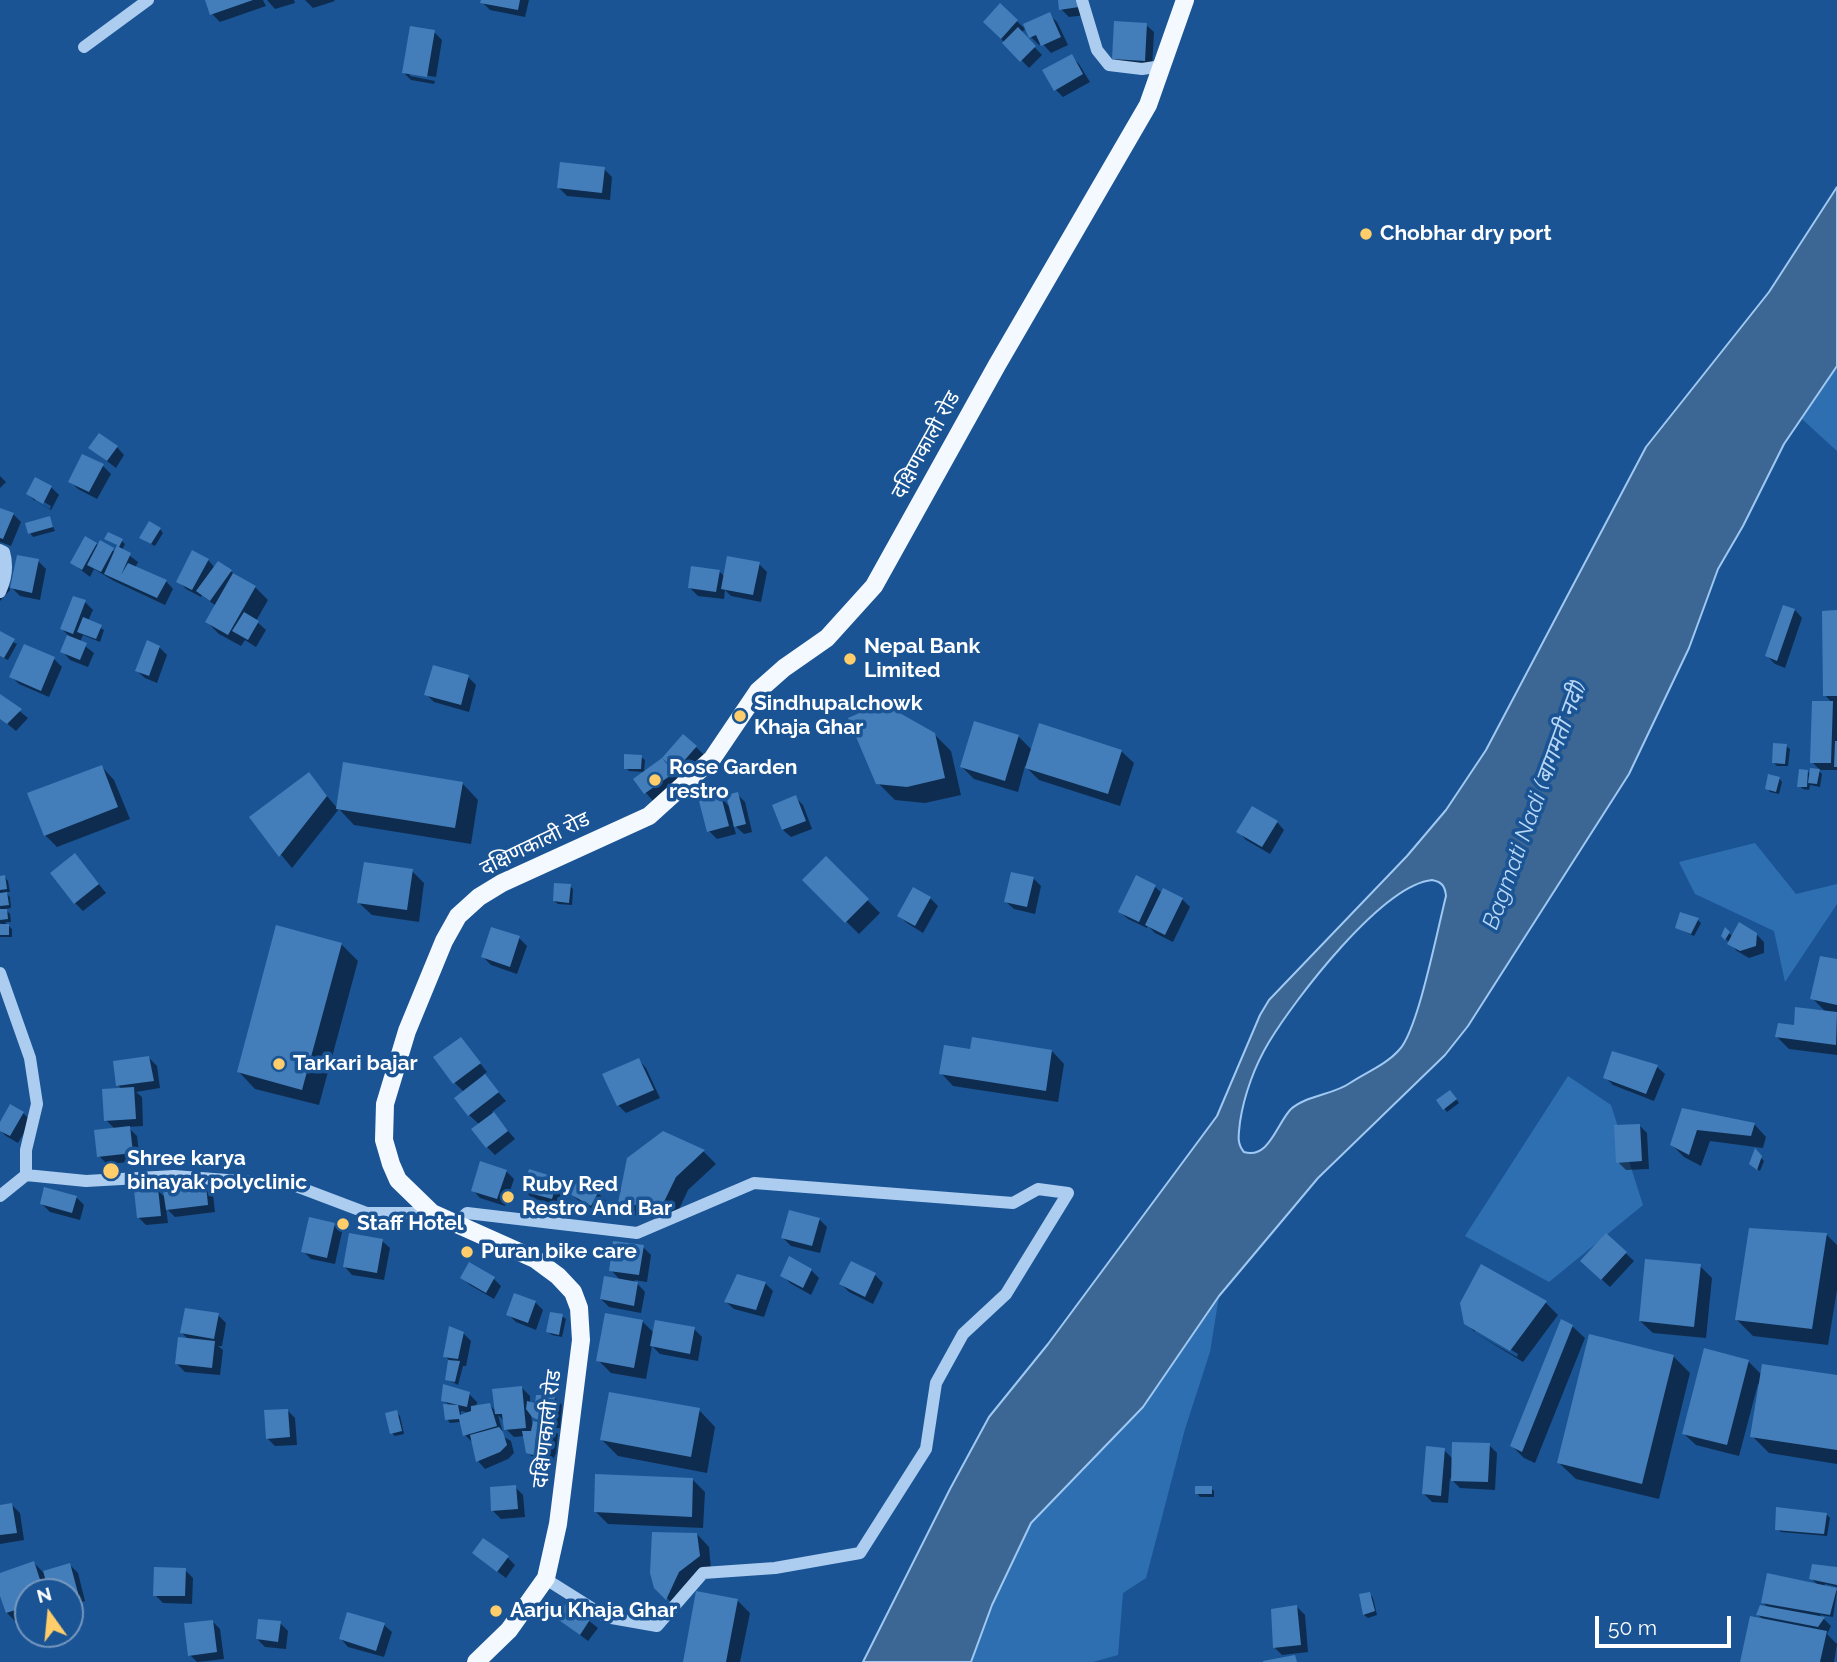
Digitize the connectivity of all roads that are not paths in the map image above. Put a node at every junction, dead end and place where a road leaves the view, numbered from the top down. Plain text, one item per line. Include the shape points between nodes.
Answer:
1 (149, 0) edge
2 (1082, 0) edge
3 (1185, 0) edge
4 (84, 47) dead end
5 (1162, 66) junction
6 (0, 550) edge
7 (0, 592) edge
8 (0, 973) edge
9 (26, 1175) junction
10 (0, 1196) edge
11 (432, 1213) junction
12 (455, 1224) junction
13 (544, 1578) junction
14 (476, 1662) edge

1 - 4 street
2 - 5 street via 1097,50 1109,65
3 - 5 main road, दक्षिणकाली रोड
5 - 11 main road, दक्षिणकाली रोड via 1148,105 874,586 827,638 758,691 712,759 649,816 502,883 458,916 407,1031 384,1104 384,1140 395,1172
6 - 7 street via 6,561
8 - 9 street via 30,1059 37,1104 26,1150
9 - 10 street
9 - 11 street via 86,1181 174,1175 293,1185 367,1213
11 - 12 main road, दक्षिणकाली रोड
12 - 13 main road, दक्षिणकाली रोड via 535,1259 573,1292 579,1308 581,1340 567,1455 558,1524
12 - 13 street via 467,1213 637,1233 754,1183 1013,1203 1038,1189 1068,1193 1006,1294 963,1334 936,1383 926,1448 860,1553 775,1568 703,1573 657,1626 606,1617
13 - 14 main road, दक्षिणकाली रोड via 509,1630

